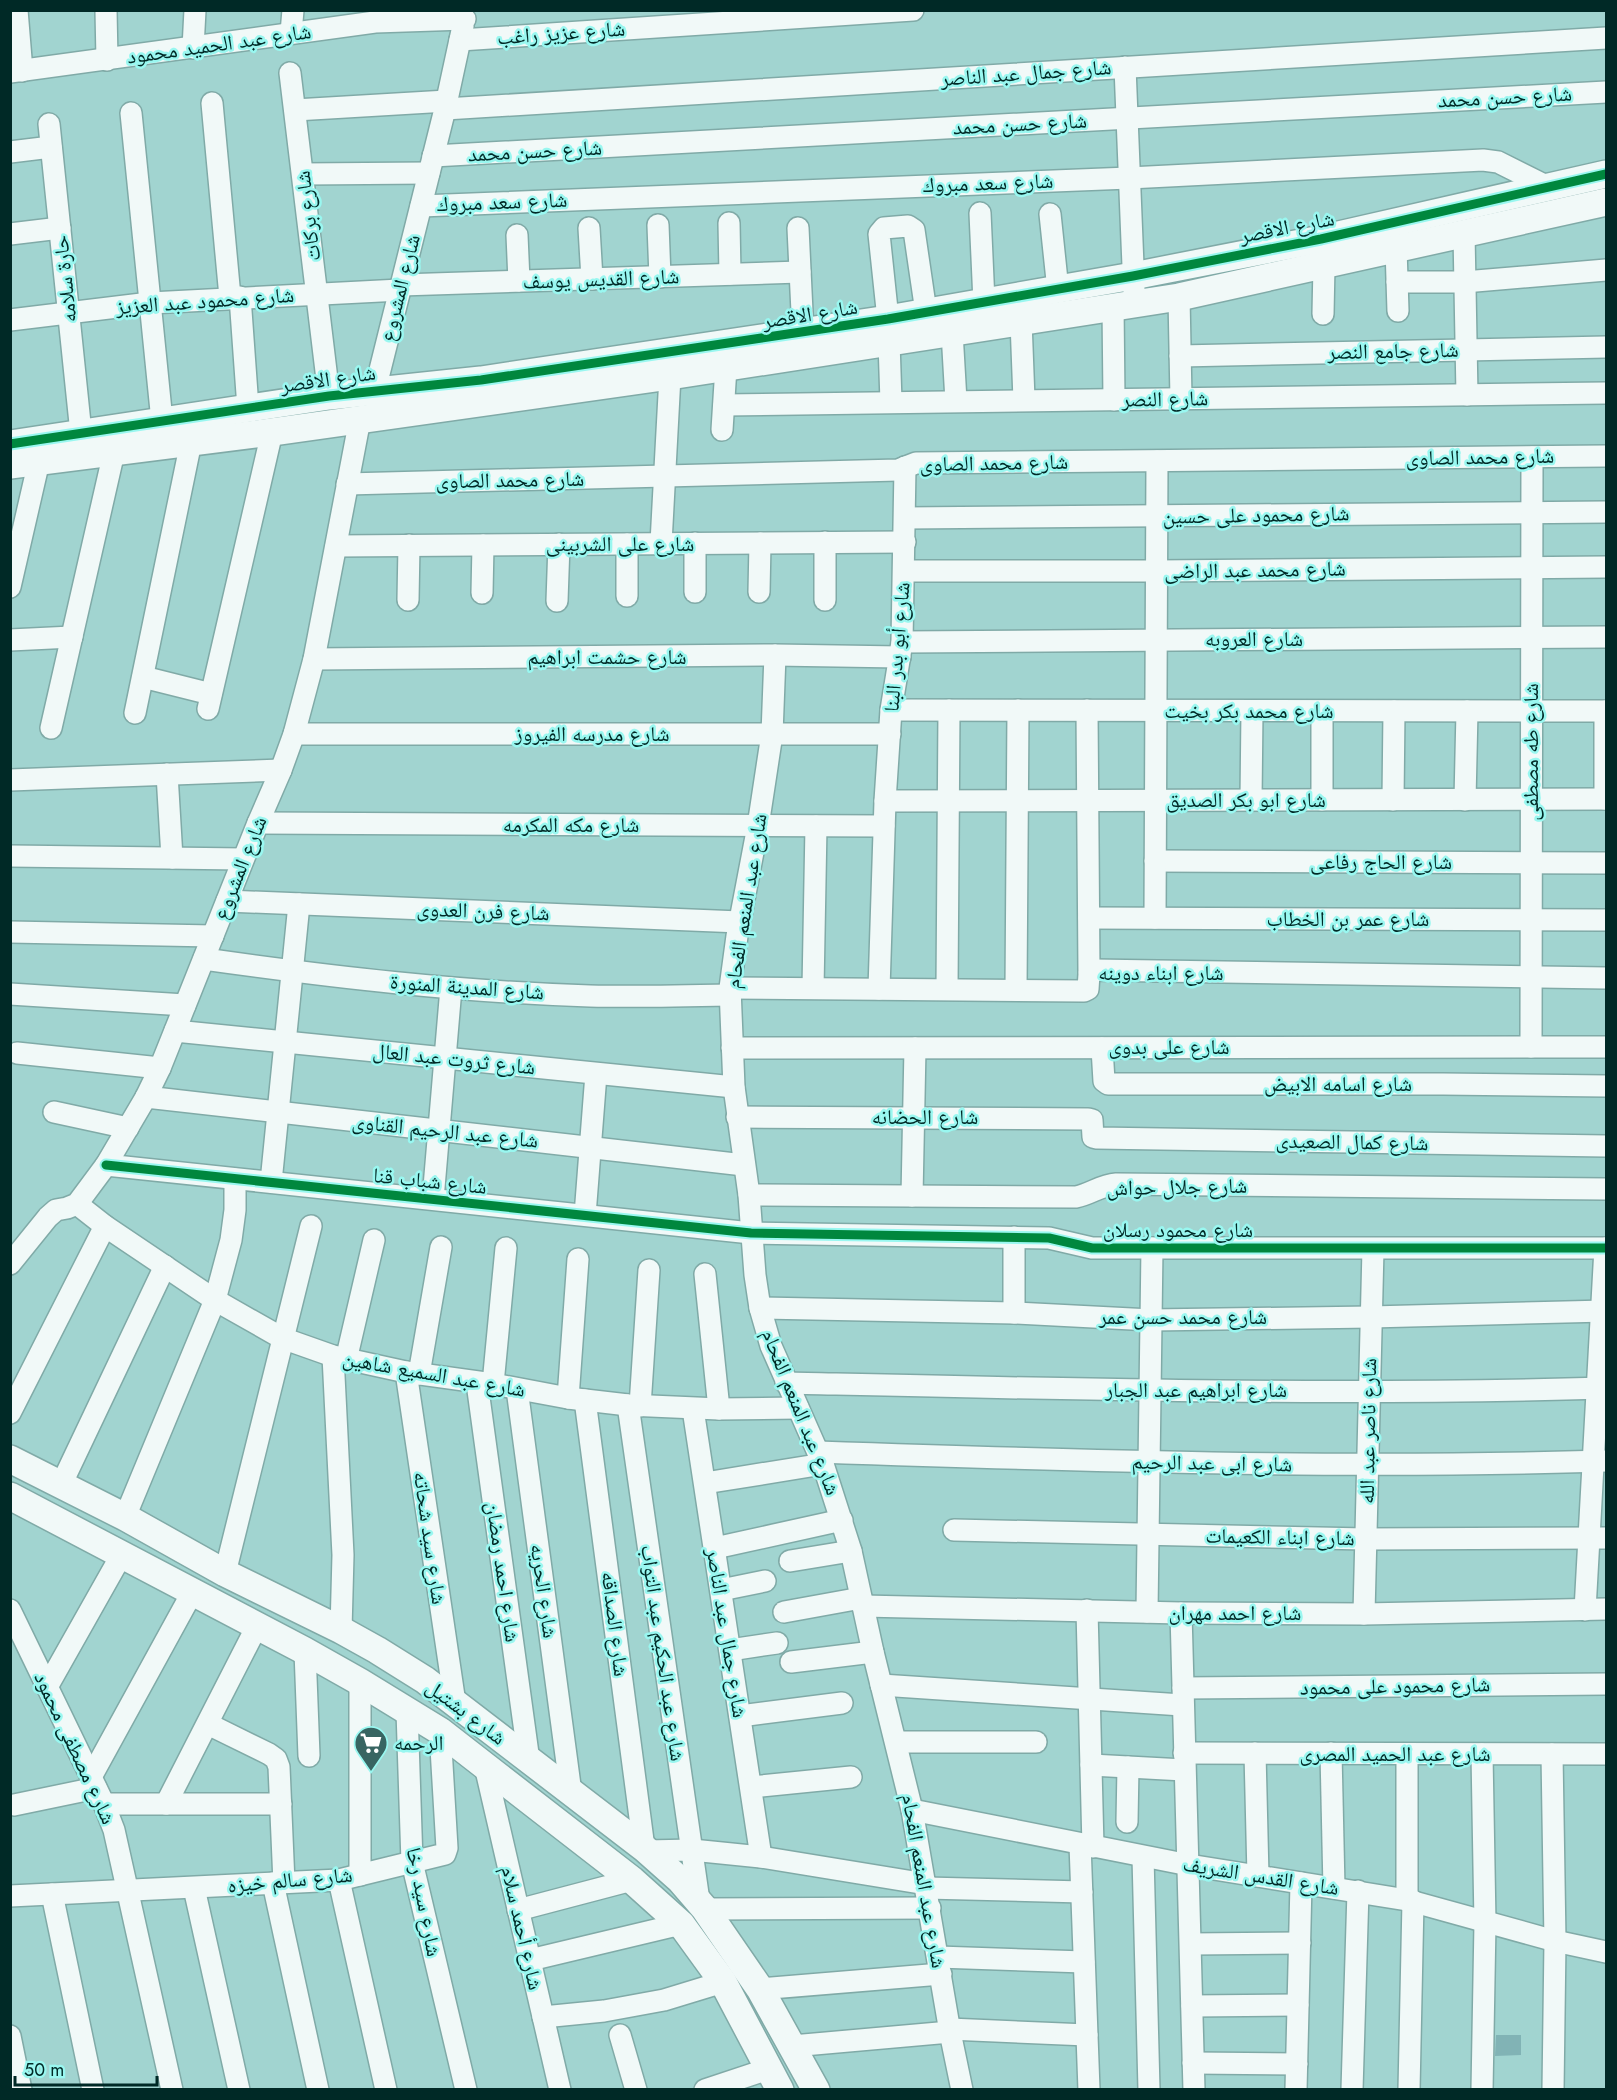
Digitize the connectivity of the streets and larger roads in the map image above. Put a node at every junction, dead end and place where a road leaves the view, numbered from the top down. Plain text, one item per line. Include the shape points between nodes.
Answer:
1 (18, 10) edge
2 (106, 10) edge
3 (195, 10) edge
4 (293, 10) edge
5 (913, 10) edge
6 (466, 15) edge
7 (376, 16) edge
8 (291, 33) junction
9 (1606, 38) edge
10 (460, 40) junction
11 (193, 48) junction
12 (107, 60) junction
13 (1125, 67) junction
14 (16, 71) edge
15 (290, 73) dead end
16 (1606, 92) edge
17 (212, 104) dead end
18 (446, 105) junction
19 (295, 110) junction
20 (131, 113) dead end
21 (1127, 118) junction
22 (49, 124) dead end
23 (51, 147) junction
24 (10, 152) edge
25 (431, 164) junction
26 (303, 174) junction
27 (1606, 174) edge
28 (1129, 178) junction
29 (1548, 187) junction
30 (1606, 202) edge
31 (421, 206) junction
32 (980, 213) dead end
33 (1050, 214) dead end
34 (729, 223) dead end
35 (658, 225) dead end
36 (60, 228) junction
37 (589, 228) dead end
38 (798, 228) dead end
39 (1464, 233) junction
40 (10, 234) edge
41 (517, 235) dead end
42 (1396, 248) junction
43 (1323, 265) junction
44 (1606, 270) edge
45 (800, 272) junction
46 (730, 274) junction
47 (1133, 276) junction
48 (660, 277) junction
49 (592, 279) junction
50 (519, 281) junction
51 (1397, 282) junction
52 (1464, 282) junction
53 (401, 287) junction
54 (1058, 290) junction
55 (317, 293) junction
56 (235, 297) junction
57 (1179, 297) junction
58 (984, 302) junction
59 (150, 303) junction
60 (1124, 305) junction
61 (1398, 311) dead end
62 (69, 312) junction
63 (926, 312) junction
64 (1323, 314) dead end
65 (10, 320) edge
66 (1021, 321) junction
67 (889, 330) junction
68 (952, 332) junction
69 (803, 333) junction
70 (1606, 347) edge
71 (1466, 350) junction
72 (1180, 356) junction
73 (726, 367) junction
74 (670, 376) junction
75 (375, 390) junction
76 (1606, 393) edge
77 (1467, 395) junction
78 (329, 396) junction
79 (1114, 399) junction
80 (1181, 399) junction
81 (1024, 400) junction
82 (956, 401) junction
83 (891, 402) junction
84 (724, 405) junction
85 (248, 408) junction
86 (360, 419) junction
87 (162, 421) junction
88 (722, 430) dead end
89 (272, 432) junction
90 (81, 433) junction
91 (191, 442) junction
92 (10, 444) edge
93 (114, 452) junction
94 (1606, 456) edge
95 (1532, 457) junction
96 (39, 461) junction
97 (1157, 461) junction
98 (10, 465) edge
99 (905, 467) junction
100 (665, 476) junction
101 (347, 484) junction
102 (1606, 512) edge
103 (1532, 513) junction
104 (1157, 516) junction
105 (905, 518) junction
106 (825, 542) junction
107 (905, 542) junction
108 (661, 543) junction
109 (695, 543) junction
110 (760, 543) junction
111 (483, 544) junction
112 (559, 544) junction
113 (627, 544) junction
114 (409, 545) junction
115 (336, 546) junction
116 (1606, 567) edge
117 (1532, 568) junction
118 (904, 571) junction
119 (1157, 572) junction
120 (10, 587) edge
121 (695, 592) dead end
122 (759, 592) dead end
123 (482, 593) dead end
124 (627, 596) dead end
125 (408, 600) dead end
126 (825, 600) dead end
127 (557, 601) dead end
128 (72, 637) junction
129 (1531, 637) junction
130 (1606, 637) edge
131 (10, 640) edge
132 (1156, 640) junction
133 (901, 649) junction
134 (775, 655) junction
135 (314, 659) junction
136 (143, 677) junction
137 (891, 710) junction
138 (949, 710) junction
139 (1018, 710) junction
140 (1087, 710) junction
141 (1156, 710) junction
142 (1252, 711) junction
143 (1322, 711) junction
144 (1394, 711) junction
145 (1467, 711) junction
146 (1531, 711) junction
147 (1606, 711) edge
148 (135, 713) dead end
149 (51, 728) dead end
150 (294, 734) junction
151 (772, 734) junction
152 (890, 735) junction
153 (281, 770) junction
154 (167, 774) junction
155 (10, 780) edge
156 (1531, 799) junction
157 (1606, 799) edge
158 (1251, 800) junction
159 (1322, 800) junction
160 (1393, 800) junction
161 (1465, 800) junction
162 (885, 801) junction
163 (948, 801) junction
164 (1017, 801) junction
165 (1088, 801) junction
166 (1155, 801) junction
167 (258, 823) junction
168 (758, 826) junction
169 (816, 826) junction
170 (884, 826) junction
171 (10, 856) edge
172 (172, 858) junction
173 (243, 859) junction
174 (1155, 861) junction
175 (1531, 862) junction
176 (1606, 863) edge
177 (226, 901) junction
178 (299, 904) junction
179 (1089, 918) junction
180 (1155, 918) junction
181 (1531, 920) junction
182 (1606, 920) edge
183 (740, 922) junction
184 (10, 932) edge
185 (213, 936) junction
186 (204, 959) junction
187 (292, 972) junction
188 (1089, 972) junction
189 (1531, 978) junction
190 (1606, 978) edge
191 (451, 988) junction
192 (813, 988) junction
193 (879, 989) junction
194 (947, 989) junction
195 (1016, 990) junction
196 (731, 992) junction
197 (10, 994) edge
198 (185, 1005) junction
199 (175, 1031) junction
200 (285, 1042) junction
201 (1531, 1047) junction
202 (1606, 1047) edge
203 (732, 1048) junction
204 (915, 1048) junction
205 (1102, 1048) junction
206 (17, 1053) dead end
207 (445, 1058) junction
208 (160, 1068) junction
209 (596, 1074) junction
210 (1606, 1086) edge
211 (734, 1088) junction
212 (146, 1097) junction
213 (54, 1112) dead end
214 (278, 1113) junction
215 (737, 1117) junction
216 (914, 1117) junction
217 (128, 1128) junction
218 (439, 1130) junction
219 (1097, 1138) joint
220 (1606, 1146) edge
221 (591, 1147) junction
222 (106, 1165) junction
223 (744, 1165) junction
224 (235, 1179) junction
225 (271, 1182) junction
226 (1606, 1189) edge
227 (749, 1195) junction
228 (912, 1196) junction
229 (433, 1199) junction
230 (77, 1204) junction
231 (585, 1215) junction
232 (105, 1226) junction
233 (311, 1226) dead end
234 (751, 1233) junction
235 (1014, 1237) junction
236 (374, 1240) dead end
237 (441, 1247) dead end
238 (506, 1248) dead end
239 (1152, 1248) junction
240 (1606, 1248) edge
241 (1373, 1249) junction
242 (578, 1259) dead end
243 (10, 1264) edge
244 (165, 1266) junction
245 (650, 1270) dead end
246 (705, 1274) dead end
247 (215, 1300) junction
248 (760, 1308) junction
249 (1604, 1311) edge
250 (1014, 1313) junction
251 (1371, 1317) junction
252 (1151, 1320) junction
253 (282, 1338) junction
254 (340, 1358) junction
255 (412, 1373) junction
256 (786, 1383) junction
257 (485, 1384) junction
258 (1602, 1388) edge
259 (517, 1389) junction
260 (1150, 1391) junction
261 (1370, 1391) junction
262 (576, 1399) junction
263 (634, 1405) junction
264 (693, 1408) junction
265 (798, 1408) junction
266 (719, 1409) junction
267 (10, 1413) edge
268 (821, 1458) junction
269 (10, 1459) edge
270 (1600, 1462) edge
271 (1149, 1463) junction
272 (1368, 1464) junction
273 (705, 1483) junction
274 (60, 1485) junction
275 (10, 1496) edge
276 (125, 1517) junction
277 (843, 1520) junction
278 (954, 1530) dead end
279 (1148, 1534) junction
280 (1597, 1538) edge
281 (1366, 1539) junction
282 (715, 1548) junction
283 (851, 1551) junction
284 (122, 1554) junction
285 (790, 1561) dead end
286 (225, 1573) junction
287 (765, 1581) dead end
288 (721, 1590) junction
289 (193, 1591) junction
290 (862, 1602) junction
291 (1606, 1609) edge
292 (1087, 1610) junction
293 (1585, 1610) junction
294 (784, 1612) dead end
295 (1147, 1612) junction
296 (1181, 1613) junction
297 (1364, 1614) junction
298 (12, 1618) edge
299 (257, 1626) junction
300 (341, 1630) junction
301 (777, 1643) dead end
302 (730, 1650) junction
303 (305, 1651) junction
304 (873, 1652) junction
305 (791, 1662) dead end
306 (360, 1682) junction
307 (1606, 1684) edge
308 (881, 1685) junction
309 (47, 1687) junction
310 (1182, 1697) junction
311 (1090, 1699) junction
312 (455, 1703) junction
313 (842, 1703) dead end
314 (407, 1711) junction
315 (740, 1716) junction
316 (208, 1724) junction
317 (441, 1731) junction
318 (896, 1742) junction
319 (1036, 1742) dead end
320 (1255, 1753) junction
321 (1331, 1753) junction
322 (1407, 1754) junction
323 (1482, 1754) junction
324 (1552, 1754) junction
325 (1606, 1754) edge
326 (309, 1756) dead end
327 (529, 1761) junction
328 (1184, 1761) junction
329 (1091, 1765) junction
330 (485, 1766) junction
331 (1128, 1767) junction
332 (851, 1777) dead end
333 (750, 1787) junction
334 (97, 1790) junction
335 (571, 1793) junction
336 (166, 1804) junction
337 (281, 1804) junction
338 (14, 1805) dead end
339 (912, 1810) junction
340 (1127, 1822) dead end
341 (1087, 1846) junction
342 (646, 1850) junction
343 (692, 1850) junction
344 (761, 1857) junction
345 (1143, 1857) junction
346 (412, 1862) junction
347 (1189, 1865) junction
348 (360, 1875) junction
349 (1258, 1876) junction
350 (339, 1880) junction
351 (632, 1880) junction
352 (279, 1883) junction
353 (1301, 1883) junction
354 (926, 1886) junction
355 (194, 1888) junction
356 (1334, 1888) junction
357 (129, 1891) junction
358 (1358, 1891) junction
359 (1082, 1892) junction
360 (52, 1894) junction
361 (10, 1896) edge
362 (1410, 1901) junction
363 (702, 1905) junction
364 (930, 1908) junction
365 (518, 1910) junction
366 (1485, 1923) junction
367 (681, 1924) junction
368 (1555, 1941) junction
369 (1300, 1943) junction
370 (1191, 1944) junction
371 (1606, 1952) edge
372 (530, 1960) junction
373 (1084, 1962) junction
374 (939, 1965) junction
375 (723, 1982) junction
376 (760, 1989) junction
377 (1298, 2005) junction
378 (1192, 2006) junction
379 (543, 2017) junction
380 (950, 2031) junction
381 (620, 2035) dead end
382 (1087, 2035) junction
383 (10, 2036) edge
384 (792, 2046) junction
385 (1193, 2063) junction
386 (1297, 2064) junction
387 (774, 2079) edge
388 (21, 2090) edge
389 (93, 2090) edge
390 (172, 2090) edge
391 (239, 2090) edge
392 (318, 2090) edge
393 (386, 2090) edge
394 (466, 2090) edge
395 (560, 2090) edge
396 (636, 2090) edge
397 (705, 2090) edge
398 (816, 2090) edge
399 (962, 2090) edge
400 (1089, 2090) edge
401 (1149, 2090) edge
402 (1194, 2090) edge
403 (1296, 2090) edge
404 (1352, 2090) edge
405 (1409, 2090) edge
406 (1482, 2090) edge
407 (1552, 2090) edge

1 - 14 street
2 - 12 street
3 - 11 street
4 - 8 street
5 - 10 street, شارع عزيز راغب
6 - 7 street, شارع عبد الحميد محمود
6 - 10 street, شارع المشروع
7 - 8 street, شارع عبد الحميد محمود
8 - 11 street, شارع عبد الحميد محمود
9 - 13 street, شارع جمال عبد الناصر
10 - 18 street, شارع المشروع
11 - 12 street, شارع عبد الحميد محمود
12 - 14 street, شارع عبد الحميد محمود
13 - 18 street, شارع جمال عبد الناصر
13 - 21 street
15 - 19 street, شارع بركات
16 - 21 street, شارع حسن محمد
17 - 56 street
18 - 19 street, شارع جمال عبد الناصر
18 - 25 street, شارع المشروع
19 - 26 street, شارع بركات
20 - 59 street
21 - 25 street, شارع حسن محمد
21 - 28 street
22 - 23 street, حارة سلامه
23 - 24 street
23 - 36 street, حارة سلامه
25 - 26 street, شارع حسن محمد
25 - 31 street, شارع المشروع
26 - 55 street, شارع بركات
27 - 29 street, شارع الاقصر
28 - 29 street, شارع سعد مبروك via 1491,160
28 - 31 street, شارع سعد مبروك
28 - 47 street
29 - 47 street, شارع الاقصر via 1321,239
30 - 39 street, شارع الاقصر
31 - 53 street, شارع المشروع
32 - 58 street
33 - 54 street
34 - 46 street
35 - 48 street
36 - 40 street
36 - 62 street, حارة سلامه
37 - 49 street
38 - 45 street
39 - 42 street, شارع الاقصر
39 - 52 street
41 - 50 street
42 - 43 street, شارع الاقصر
42 - 51 street
43 - 57 street, شارع الاقصر
43 - 64 street
44 - 52 street
45 - 46 street, شارع القديس يوسف
45 - 69 street
46 - 48 street, شارع القديس يوسف
47 - 54 street, شارع الاقصر
47 - 60 street
48 - 49 street, شارع القديس يوسف
49 - 50 street, شارع القديس يوسف
50 - 53 street, شارع القديس يوسف
51 - 52 street
51 - 61 street
52 - 71 street
53 - 55 street, شارع محمود عبد العزيز
53 - 75 street, شارع المشروع
54 - 58 street, شارع الاقصر
55 - 56 street, شارع محمود عبد العزيز
55 - 78 street, شارع بركات
56 - 59 street, شارع محمود عبد العزيز
56 - 85 street
57 - 60 street, شارع الاقصر
57 - 72 street
58 - 63 street, شارع الاقصر
59 - 62 street, شارع محمود عبد العزيز
59 - 87 street
60 - 66 street, شارع الاقصر
60 - 79 street
62 - 65 street, شارع محمود عبد العزيز
62 - 90 street, حارة سلامه
63 - 67 street, شارع الاقصر
63 - 67 street via 914,230 908,226 884,228 879,234
66 - 68 street, شارع الاقصر
66 - 81 street
67 - 68 street, شارع الاقصر
67 - 69 street, شارع الاقصر
67 - 73 street, شارع الاقصر
67 - 83 street
68 - 82 street
69 - 75 street, شارع الاقصر via 481,380
70 - 71 street, شارع جامع النصر
71 - 72 street, شارع جامع النصر
71 - 77 street
72 - 80 street
73 - 74 street, شارع الاقصر
73 - 84 street
74 - 86 street, شارع الاقصر
74 - 100 street
75 - 78 street, شارع الاقصر
76 - 77 street, شارع النصر
77 - 80 street, شارع النصر
78 - 85 street, شارع الاقصر
79 - 80 street, شارع النصر
79 - 81 street, شارع النصر
81 - 82 street, شارع النصر
82 - 83 street, شارع النصر
83 - 84 street, شارع النصر
84 - 88 street
85 - 87 street, شارع الاقصر
86 - 89 street, شارع الاقصر
86 - 101 street, شارع المشروع
87 - 90 street, شارع الاقصر
89 - 91 street, شارع الاقصر
89 - 136 street via 209,702
90 - 92 street, شارع الاقصر
91 - 93 street, شارع الاقصر
91 - 136 street
93 - 96 street, شارع الاقصر
93 - 128 street
94 - 95 street, شارع محمد الصاوى
95 - 97 street, شارع محمد الصاوى
95 - 103 street, شارع طه مصطفى
96 - 98 street, شارع الاقصر
96 - 120 street
97 - 99 street, شارع محمد الصاوى via 916,463
97 - 104 street
99 - 100 street, شارع محمد الصاوى
99 - 105 street, شارع أبو بدر البنا
100 - 101 street, شارع محمد الصاوى
100 - 108 street
101 - 115 street, شارع المشروع
102 - 103 street, شارع محمود على حسين
103 - 104 street, شارع محمود على حسين
103 - 117 street, شارع طه مصطفى
104 - 105 street, شارع محمود على حسين
104 - 119 street
105 - 107 street, شارع أبو بدر البنا
106 - 107 street, شارع على الشربينى
106 - 110 street, شارع على الشربينى
106 - 126 street
107 - 118 street, شارع أبو بدر البنا
108 - 109 street, شارع على الشربينى
108 - 113 street, شارع على الشربينى
109 - 110 street, شارع على الشربينى
109 - 121 street
110 - 122 street
111 - 112 street, شارع على الشربينى
111 - 114 street, شارع على الشربينى
111 - 123 street
112 - 113 street, شارع على الشربينى
112 - 127 street
113 - 124 street
114 - 115 street, شارع على الشربينى
114 - 125 street
115 - 135 street, شارع المشروع
116 - 117 street, شارع محمد عبد الراضى
117 - 119 street, شارع محمد عبد الراضى
117 - 129 street, شارع طه مصطفى
118 - 119 street, شارع محمد عبد الراضى
118 - 133 street, شارع أبو بدر البنا
119 - 132 street
128 - 131 street
128 - 149 street
129 - 130 street, شارع العروبه
129 - 132 street, شارع العروبه
129 - 146 street, شارع طه مصطفى
132 - 133 street, شارع العروبه
132 - 141 street
133 - 134 street, شارع حشمت ابراهيم
133 - 137 street, شارع أبو بدر البنا
134 - 135 street, شارع حشمت ابراهيم
134 - 151 street, شارع عبد المنعم الفحام
135 - 150 street, شارع المشروع
136 - 148 street
137 - 138 street, شارع محمد بكر بخيت
137 - 152 street, شارع أبو بدر البنا
138 - 139 street, شارع محمد بكر بخيت
138 - 163 street
139 - 140 street, شارع محمد بكر بخيت
139 - 164 street
140 - 141 street, شارع محمد بكر بخيت
140 - 165 street
141 - 142 street, شارع محمد بكر بخيت
141 - 166 street
142 - 143 street, شارع محمد بكر بخيت
142 - 158 street
143 - 144 street, شارع محمد بكر بخيت
143 - 159 street
144 - 145 street, شارع محمد بكر بخيت
144 - 160 street
145 - 146 street, شارع محمد بكر بخيت
145 - 161 street
146 - 147 street, شارع محمد بكر بخيت
146 - 156 street, شارع طه مصطفى
147 - 157 street
150 - 151 street, شارع مدرسه الفيروز
150 - 153 street, شارع المشروع
151 - 152 street, شارع مدرسه الفيروز
151 - 168 street, شارع عبد المنعم الفحام
152 - 162 street, شارع أبو بدر البنا
153 - 154 street
153 - 167 street, شارع المشروع
154 - 155 street
154 - 172 street
156 - 157 street, شارع ابو بكر الصديق
156 - 161 street, شارع ابو بكر الصديق
156 - 175 street, شارع طه مصطفى
158 - 159 street, شارع ابو بكر الصديق
158 - 166 street, شارع ابو بكر الصديق
159 - 160 street, شارع ابو بكر الصديق
160 - 161 street, شارع ابو بكر الصديق
162 - 163 street, شارع ابو بكر الصديق
162 - 170 street, شارع أبو بدر البنا
163 - 164 street, شارع ابو بكر الصديق
163 - 194 street
164 - 165 street, شارع ابو بكر الصديق
164 - 195 street
165 - 166 street, شارع ابو بكر الصديق
165 - 179 street
166 - 174 street
167 - 168 street, شارع مكه المكرمه
167 - 173 street, شارع المشروع
168 - 169 street, شارع مكه المكرمه
168 - 183 street, شارع عبد المنعم الفحام
169 - 170 street, شارع مكه المكرمه
169 - 192 street
170 - 193 street, شارع أبو بدر البنا
171 - 172 street
172 - 173 street
173 - 177 street, شارع المشروع
174 - 175 street, شارع الحاج رفاعى
174 - 180 street
175 - 176 street, شارع الحاج رفاعى
175 - 181 street, شارع طه مصطفى
177 - 178 street, شارع فرن العدوى
177 - 185 street, شارع المشروع
178 - 183 street, شارع فرن العدوى
178 - 187 street
179 - 180 street, شارع عمر بن الخطاب
179 - 188 street
180 - 181 street, شارع عمر بن الخطاب
181 - 182 street, شارع عمر بن الخطاب
181 - 189 street, شارع طه مصطفى
183 - 196 street, شارع عبد المنعم الفحام
184 - 185 street
185 - 186 street, شارع المشروع
186 - 187 street, شارع المدينة المنورة
186 - 198 street, شارع المشروع
187 - 191 street, شارع المدينة المنورة
187 - 200 street
188 - 189 street, شارع ابناء دوينه
188 - 195 street, شارع ابناء دوينه via 1088,989 1084,991
189 - 190 street, شارع ابناء دوينه
189 - 201 street, شارع طه مصطفى
191 - 196 street, شارع المدينة المنورة via 591,996
191 - 207 street
192 - 193 street, شارع ابناء دوينه
192 - 196 street, شارع ابناء دوينه
193 - 194 street, شارع ابناء دوينه
194 - 195 street, شارع ابناء دوينه
196 - 203 street, شارع عبد المنعم الفحام
197 - 198 street
198 - 199 street, شارع المشروع
199 - 200 street, شارع ثروت عبد العال
199 - 208 street, شارع المشروع
200 - 207 street, شارع ثروت عبد العال
200 - 214 street
201 - 202 street, شارع على بدوى
201 - 205 street, شارع على بدوى
203 - 204 street, شارع على بدوى
203 - 211 street, شارع عبد المنعم الفحام
204 - 205 street, شارع على بدوى
204 - 216 street
205 - 210 street, شارع اسامه الابيض via 1102,1076 1108,1084
206 - 208 street
207 - 209 street, شارع ثروت عبد العال
207 - 218 street
208 - 212 street, شارع المشروع
209 - 211 street, شارع ثروت عبد العال
209 - 221 street
211 - 215 street, شارع عبد المنعم الفحام
212 - 214 street, شارع عبد الرحيم القناوى
212 - 217 street, شارع المشروع
213 - 217 street
214 - 218 street, شارع عبد الرحيم القناوى
214 - 225 street
215 - 216 street, شارع الحضانه
215 - 223 street, شارع عبد المنعم الفحام
216 - 219 street, شارع الحضانه via 1088,1119 1092,1120 1093,1137
216 - 228 street
217 - 222 street, شارع المشروع
218 - 221 street, شارع عبد الرحيم القناوى
218 - 229 street
219 - 220 street, شارع كمال الصعيدى
221 - 223 street, شارع عبد الرحيم القناوى
221 - 231 street
222 - 224 street, شارع شباب قنا
222 - 230 street, شارع المشروع
223 - 227 street, شارع عبد المنعم الفحام
224 - 225 street, شارع شباب قنا
224 - 247 street via 231,1240
225 - 229 street, شارع شباب قنا
226 - 228 street, شارع جلال حواش via 1116,1184 1076,1197
227 - 228 street, شارع جلال حواش
227 - 234 street, شارع عبد المنعم الفحام
229 - 231 street, شارع شباب قنا
230 - 232 street, شارع عبد السميع شاهين
230 - 243 street via 56,1210 48,1217
231 - 234 street, شارع شباب قنا
232 - 244 street, شارع عبد السميع شاهين
232 - 267 street
233 - 253 street
234 - 235 street, شارع محمود رسلان
234 - 248 street, شارع عبد المنعم الفحام
235 - 239 street, شارع محمود رسلان via 1060,1239 1092,1248
235 - 250 street
236 - 254 street
237 - 255 street, شارع سيد شحاته
238 - 257 street, شارع احمد رمضان
239 - 241 street, شارع محمود رسلان
239 - 252 street
240 - 241 street, شارع محمود رسلان
240 - 249 street
241 - 251 street, شارع ناصر عبد الله
242 - 262 street, شارع الصداقه
244 - 247 street, شارع عبد السميع شاهين
244 - 274 street
245 - 263 street, شارع عبد الحكيم عبد التواب
246 - 266 street
247 - 253 street, شارع عبد السميع شاهين
247 - 276 street
248 - 250 street, شارع محمد حسن عمر
248 - 256 street, شارع عبد المنعم الفحام
249 - 251 street, شارع محمد حسن عمر
249 - 258 street
250 - 252 street, شارع محمد حسن عمر
251 - 252 street, شارع محمد حسن عمر
251 - 261 street, شارع ناصر عبد الله
252 - 260 street
253 - 254 street, شارع عبد السميع شاهين
253 - 286 street
254 - 255 street, شارع عبد السميع شاهين
254 - 300 street
255 - 257 street, شارع عبد السميع شاهين
255 - 312 street, شارع سيد شحاته
256 - 260 street, شارع ابراهيم عبد الجبار
256 - 265 street, شارع عبد المنعم الفحام
257 - 259 street, شارع عبد السميع شاهين
257 - 327 street, شارع احمد رمضان
258 - 261 street, شارع ابراهيم عبد الجبار
258 - 270 street
259 - 262 street, شارع عبد السميع شاهين
259 - 335 street, شارع الحريه
260 - 261 street, شارع ابراهيم عبد الجبار
260 - 271 street
261 - 272 street, شارع ناصر عبد الله
262 - 263 street, شارع عبد السميع شاهين
262 - 342 street, شارع الصداقه
263 - 264 street, شارع عبد السميع شاهين
263 - 343 street, شارع عبد الحكيم عبد التواب
264 - 266 street, شارع عبد السميع شاهين
264 - 273 street, شارع جمال عبد الناصر
265 - 266 street, شارع عبد السميع شاهين
265 - 268 street, شارع عبد المنعم الفحام
268 - 271 street, شارع ابى عبد الرحيم
268 - 273 street, شارع ابى عبد الرحيم
268 - 277 street, شارع عبد المنعم الفحام
269 - 274 street, شارع بشتيل
270 - 272 street, شارع ابى عبد الرحيم
270 - 280 street
271 - 272 street, شارع ابى عبد الرحيم
271 - 279 street
272 - 281 street, شارع ناصر عبد الله
273 - 282 street, شارع جمال عبد الناصر
274 - 276 street, شارع بشتيل
275 - 284 street, شارع بشتيل
276 - 286 street, شارع بشتيل
277 - 282 street
277 - 283 street, شارع عبد المنعم الفحام
278 - 279 street, شارع ابناء الكعيمات
279 - 281 street, شارع ابناء الكعيمات
279 - 295 street
280 - 281 street, شارع ابناء الكعيمات
280 - 293 street
281 - 297 street, شارع ناصر عبد الله
282 - 288 street, شارع جمال عبد الناصر
283 - 285 street
283 - 290 street, شارع عبد المنعم الفحام
284 - 289 street, شارع بشتيل
284 - 309 street
286 - 300 street, شارع بشتيل
287 - 288 street
288 - 302 street, شارع جمال عبد الناصر
289 - 299 street, شارع بشتيل
289 - 334 street
290 - 292 street, شارع احمد مهران
290 - 294 street, شارع احمد مهران
290 - 304 street, شارع عبد المنعم الفحام
291 - 293 street, شارع احمد مهران
292 - 295 street, شارع احمد مهران
292 - 311 street
293 - 297 street, شارع احمد مهران
295 - 296 street, شارع احمد مهران
296 - 297 street, شارع احمد مهران
296 - 310 street
298 - 309 street, شارع مصطفى محمود
299 - 303 street, شارع بشتيل
299 - 316 street
300 - 312 street, شارع بشتيل
301 - 302 street
302 - 315 street, شارع جمال عبد الناصر
303 - 306 street, شارع بشتيل
303 - 326 street
304 - 305 street
304 - 308 street, شارع عبد المنعم الفحام
306 - 314 street, شارع بشتيل
306 - 348 street
307 - 310 street, شارع محمود على محمود
308 - 311 street, شارع محمود على محمود
308 - 318 street, شارع عبد المنعم الفحام
309 - 334 street, شارع مصطفى محمود
310 - 311 street, شارع محمود على محمود
310 - 328 street
311 - 329 street
312 - 327 street, شارع بشتيل
313 - 315 street
314 - 317 street, شارع بشتيل
314 - 346 street, شارع سيد رخا
315 - 333 street, شارع جمال عبد الناصر
316 - 336 street
316 - 337 street via 276,1759
317 - 330 street, شارع بشتيل
317 - 346 street, شارع سالم خيزه via 446,1851
318 - 319 street
318 - 339 street, شارع عبد المنعم الفحام
320 - 321 street, شارع عبد الحميد المصرى
320 - 328 street, شارع عبد الحميد المصرى
320 - 349 street
321 - 322 street, شارع عبد الحميد المصرى
321 - 356 street
322 - 323 street, شارع عبد الحميد المصرى
322 - 362 street
323 - 324 street, شارع عبد الحميد المصرى
323 - 366 street
324 - 325 street, شارع عبد الحميد المصرى
324 - 368 street
327 - 335 street, شارع بشتيل
328 - 331 street, شارع عبد الحميد المصرى
328 - 347 street
329 - 331 street, شارع عبد الحميد المصرى
329 - 341 street
330 - 351 street, شارع بشتيل
330 - 365 street, شارع أحمد سلام
331 - 340 street
332 - 333 street
333 - 344 street, شارع جمال عبد الناصر
334 - 336 street
334 - 338 street
334 - 357 street, شارع مصطفى محمود via 114,1830
335 - 342 street, شارع بشتيل
336 - 337 street
337 - 352 street
339 - 341 street, شارع القدس الشريف
339 - 354 street, شارع عبد المنعم الفحام
341 - 345 street, شارع القدس الشريف
341 - 359 street
342 - 343 street
342 - 363 street, شارع بشتيل
343 - 344 street
343 - 363 street, شارع عبد الحكيم عبد التواب
344 - 354 street
345 - 347 street, شارع القدس الشريف
345 - 401 street
346 - 348 street, شارع سالم خيزه
346 - 394 street, شارع سيد رخا
347 - 349 street, شارع القدس الشريف
347 - 370 street
348 - 350 street, شارع سالم خيزه
349 - 353 street, شارع القدس الشريف
350 - 352 street, شارع سالم خيزه
350 - 393 street
351 - 365 street
351 - 367 street, شارع بشتيل
352 - 355 street, شارع سالم خيزه
352 - 392 street
353 - 356 street, شارع القدس الشريف
353 - 369 street
354 - 359 street
354 - 364 street, شارع عبد المنعم الفحام
355 - 357 street, شارع سالم خيزه
355 - 391 street
356 - 358 street, شارع القدس الشريف
357 - 360 street, شارع سالم خيزه
357 - 390 street, شارع مصطفى محمود
358 - 362 street, شارع القدس الشريف
358 - 404 street
359 - 373 street
360 - 361 street, شارع سالم خيزه
360 - 389 street
362 - 366 street, شارع القدس الشريف
362 - 405 street
363 - 364 street
363 - 376 street, شارع بشتيل
364 - 374 street, شارع عبد المنعم الفحام
365 - 372 street, شارع أحمد سلام
366 - 368 street, شارع القدس الشريف
366 - 406 street
367 - 372 street
367 - 375 street, شارع بشتيل
368 - 371 street, شارع القدس الشريف
368 - 407 street
369 - 370 street
369 - 377 street
370 - 378 street
372 - 379 street, شارع أحمد سلام
373 - 374 street
373 - 382 street
374 - 376 street
374 - 380 street, شارع عبد المنعم الفحام
375 - 379 street via 664,2000
375 - 387 street, شارع بشتيل
376 - 384 street, شارع بشتيل
377 - 378 street
377 - 386 street
378 - 385 street
379 - 395 street, شارع أحمد سلام
380 - 382 street
380 - 384 street
380 - 399 street, شارع عبد المنعم الفحام
381 - 396 street
382 - 400 street
383 - 388 street
384 - 398 street, شارع بشتيل
385 - 386 street
385 - 402 street
386 - 403 street
387 - 397 street

